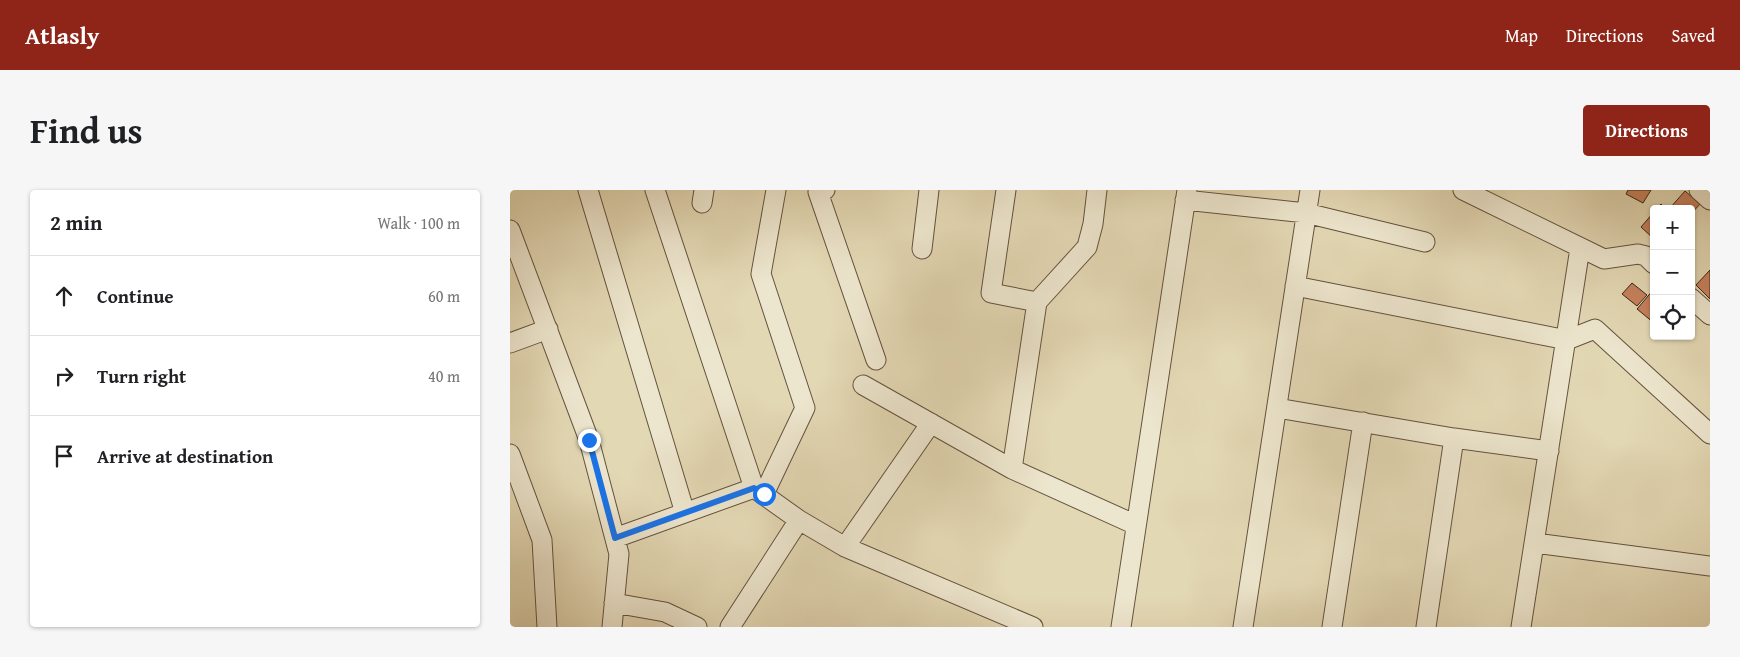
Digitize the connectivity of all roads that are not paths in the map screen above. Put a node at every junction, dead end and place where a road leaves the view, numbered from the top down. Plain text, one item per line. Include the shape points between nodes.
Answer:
1 (588, 190) edge
2 (655, 190) edge
3 (776, 190) edge
4 (825, 190) edge
5 (929, 190) edge
6 (1006, 190) edge
7 (1096, 190) edge
8 (1310, 190) edge
9 (1463, 190) edge
10 (1699, 190) edge
11 (1186, 195) edge
12 (1710, 200) edge
13 (1306, 213) junction
14 (510, 230) edge
15 (1425, 242) dead end
16 (1580, 248) junction
17 (922, 249) dead end
18 (1650, 260) edge
19 (1295, 286) junction
20 (1037, 302) junction
21 (1695, 302) edge
22 (1710, 315) edge
23 (548, 330) junction
24 (1567, 340) junction
25 (510, 343) edge
26 (876, 360) dead end
27 (863, 385) dead end
28 (1277, 408) junction
29 (1363, 422) junction
30 (931, 423) junction
31 (1710, 434) edge
32 (1454, 438) junction
33 (1549, 451) junction
34 (510, 454) edge
35 (1012, 469) junction
36 (759, 491) junction
37 (685, 513) junction
38 (799, 520) junction
39 (1136, 525) junction
40 (615, 538) junction
41 (1534, 543) junction
42 (845, 547) junction
43 (1710, 566) edge
44 (614, 603) junction
45 (547, 627) edge
46 (612, 627) edge
47 (697, 627) edge
48 (730, 627) edge
49 (1033, 627) edge
50 (1121, 627) edge
51 (1243, 627) edge
52 (1332, 627) edge
53 (1426, 627) edge
54 (1521, 627) edge

1 - 37 street
2 - 36 street
3 - 36 street via 761,274 805,408
4 - 26 street via 818,192
5 - 17 street
6 - 20 street via 991,293
7 - 20 street via 1087,247
8 - 13 street
9 - 16 street
10 - 12 street
11 - 13 street
11 - 39 street
13 - 15 street
13 - 19 street
14 - 23 street
16 - 18 street via 1604,259 1638,254
16 - 24 street
19 - 24 street
19 - 28 street
20 - 35 street
21 - 22 street
23 - 25 street
23 - 40 street via 589,440
24 - 31 street via 1595,330
24 - 33 street
27 - 30 street
28 - 29 street
28 - 51 street
29 - 32 street
29 - 52 street
30 - 35 street
30 - 42 street
32 - 33 street
32 - 53 street
33 - 41 street
34 - 45 street via 542,540
35 - 39 street
36 - 37 street
36 - 38 street
37 - 40 street
38 - 42 street
38 - 48 street
39 - 50 street
40 - 44 street via 619,554
41 - 43 street
41 - 54 street
42 - 49 street
44 - 46 street
44 - 47 street via 665,612

